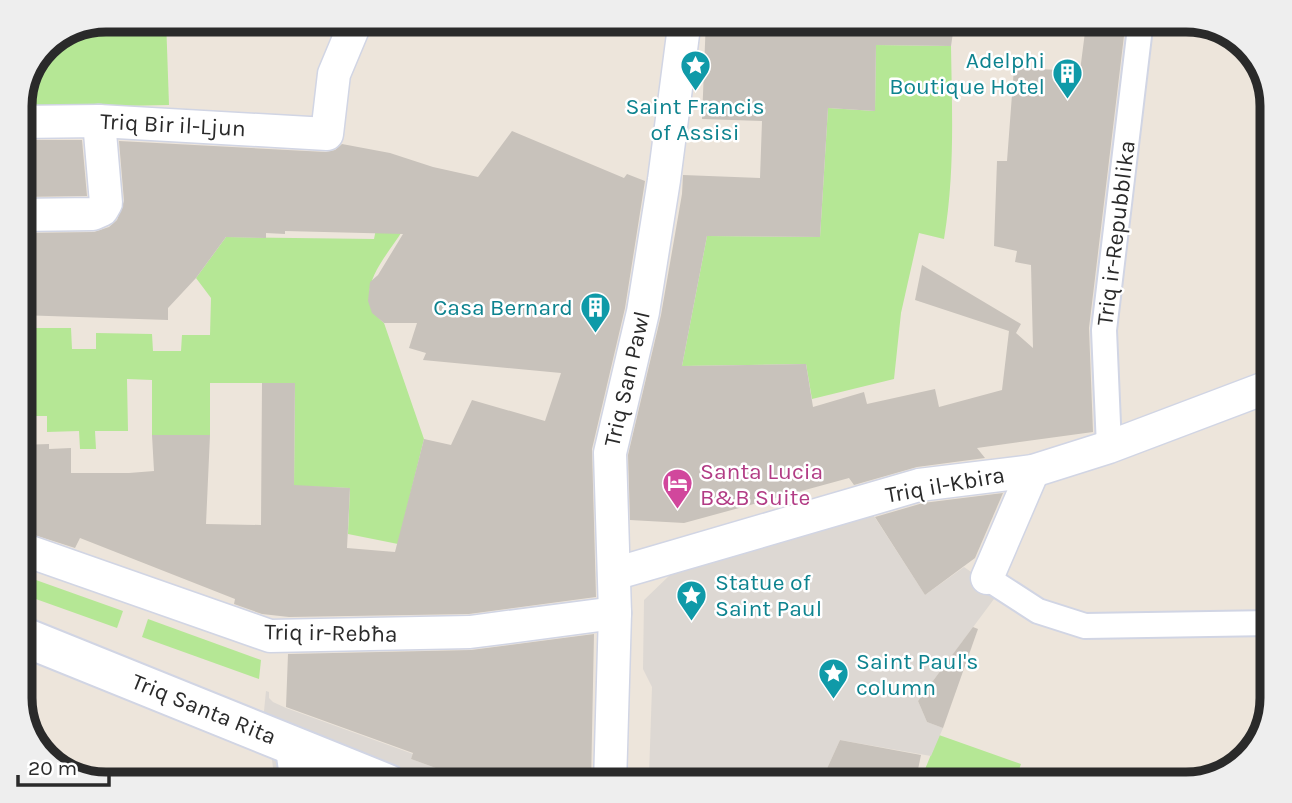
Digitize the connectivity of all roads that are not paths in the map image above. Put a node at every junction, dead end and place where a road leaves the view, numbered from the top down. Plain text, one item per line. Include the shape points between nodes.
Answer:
1 (352, 32) edge
2 (683, 32) edge
3 (1139, 32) edge
4 (99, 121) junction
5 (32, 122) edge
6 (32, 215) edge
7 (1260, 390) edge
8 (1108, 447) junction
9 (1033, 471) junction
10 (32, 553) edge
11 (614, 574) junction
12 (987, 578) joint
13 (615, 613) junction
14 (1260, 623) edge
15 (32, 640) edge
16 (287, 742) junction
17 (291, 772) edge
18 (359, 772) edge
19 (610, 772) edge

1 - 4 street, Triq Bir il-Ljun via 334,74 327,134
2 - 11 street, Triq San Pawl via 643,312 610,453
3 - 8 street, Triq ir-Repubblika via 1104,330
4 - 5 street, Triq Bir il-Ljun
4 - 6 street via 106,203 102,211
7 - 8 street, Triq il-Kbira
8 - 9 street, Triq il-Kbira
9 - 11 street, Triq il-Kbira via 919,485
9 - 12 street
10 - 13 street, Triq ir-Rebħa via 270,636 470,632
11 - 13 street, Triq San Pawl
12 - 14 street via 1038,611 1085,626
13 - 19 street, Triq San Pawl
15 - 16 street, Triq Santa Rita
16 - 17 street
16 - 18 street, Triq Santa Rita

